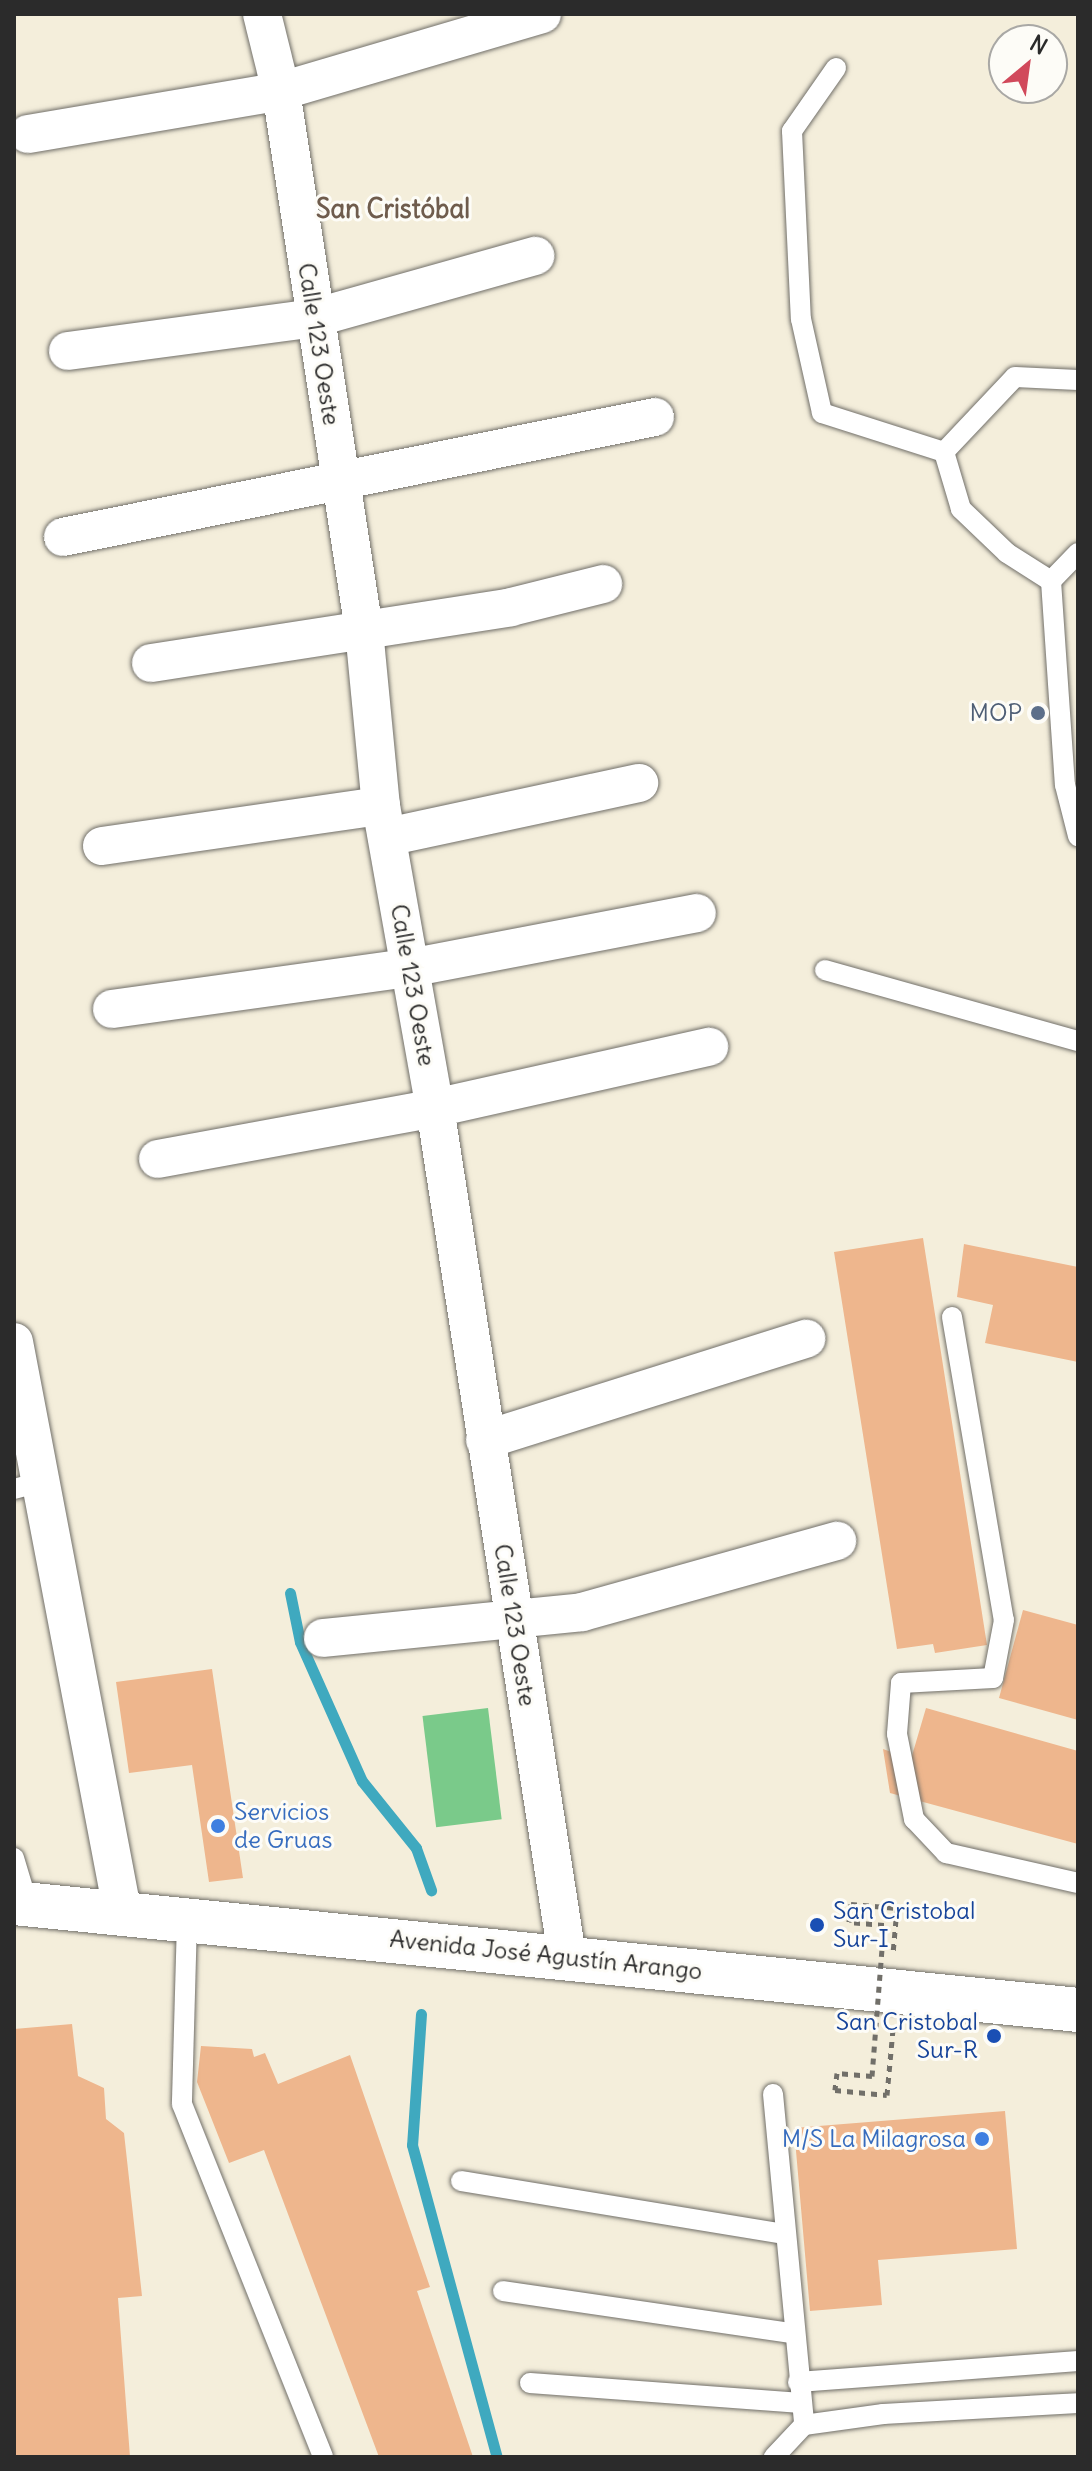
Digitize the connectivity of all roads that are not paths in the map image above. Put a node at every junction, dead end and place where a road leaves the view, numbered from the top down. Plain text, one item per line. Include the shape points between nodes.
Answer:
1 (262, 14) edge
2 (542, 14) edge
3 (836, 68) dead end
4 (281, 91) junction
5 (28, 134) dead end
6 (535, 256) dead end
7 (314, 318) junction
8 (68, 351) dead end
9 (1078, 380) edge
10 (655, 417) dead end
11 (944, 452) junction
12 (340, 482) junction
13 (63, 537) dead end
14 (1078, 553) edge
15 (1051, 581) junction
16 (603, 584) dead end
17 (364, 630) junction
18 (151, 663) dead end
19 (639, 783) dead end
20 (384, 822) junction
21 (1078, 836) edge
22 (102, 846) dead end
23 (697, 913) dead end
24 (409, 968) junction
25 (825, 970) dead end
26 (112, 1009) dead end
27 (1078, 1041) edge
28 (709, 1047) dead end
29 (435, 1108) junction
30 (158, 1159) dead end
31 (952, 1317) dead end
32 (806, 1339) dead end
33 (14, 1342) edge
34 (485, 1440) junction
35 (27, 1486) edge
36 (837, 1541) dead end
37 (515, 1619) junction
38 (323, 1638) dead end
39 (14, 1858) edge
40 (1078, 1883) edge
41 (21, 1904) edge
42 (123, 1915) junction
43 (187, 1921) junction
44 (567, 1956) junction
45 (1078, 2010) edge
46 (773, 2094) dead end
47 (461, 2181) dead end
48 (783, 2234) junction
49 (503, 2291) dead end
50 (792, 2333) junction
51 (1078, 2361) edge
52 (798, 2382) junction
53 (530, 2383) dead end
54 (801, 2403) junction
55 (1078, 2403) edge
56 (804, 2425) junction
57 (323, 2457) edge
58 (774, 2457) edge

1 - 4 street, Calle 123 Oeste
2 - 4 street
3 - 11 lane via 792,131 801,319 822,413
4 - 5 street
4 - 7 street, Calle 123 Oeste
6 - 7 street
7 - 8 street
7 - 12 street, Calle 123 Oeste
9 - 11 lane via 1015,377
10 - 12 street
11 - 15 lane via 961,509 1007,553
12 - 13 street
12 - 17 street, Calle 123 Oeste
14 - 15 lane
15 - 21 lane via 1065,785
16 - 17 street via 511,607
17 - 18 street
17 - 20 street, Calle 123 Oeste
19 - 20 street
20 - 22 street
20 - 24 street, Calle 123 Oeste
23 - 24 street
24 - 26 street
24 - 29 street, Calle 123 Oeste
25 - 27 lane
28 - 29 street
29 - 30 street
29 - 34 street, Calle 123 Oeste
31 - 40 lane via 1004,1620 993,1678 901,1683 897,1734 914,1819 946,1853
32 - 34 street
33 - 35 street
34 - 37 street, Calle 123 Oeste
35 - 42 street
36 - 37 street via 582,1612
37 - 38 street
37 - 44 street, Calle 123 Oeste
39 - 41 lane
41 - 42 main road, Avenida José Agustín Arango
42 - 43 main road, Avenida José Agustín Arango
43 - 44 main road, Avenida José Agustín Arango
43 - 57 lane via 182,2104
44 - 45 main road, Avenida José Agustín Arango
46 - 48 lane
47 - 48 lane
48 - 50 lane
49 - 50 lane
50 - 52 lane
51 - 52 lane
52 - 54 lane
53 - 54 lane
54 - 56 lane
55 - 56 lane via 883,2414
56 - 58 lane

